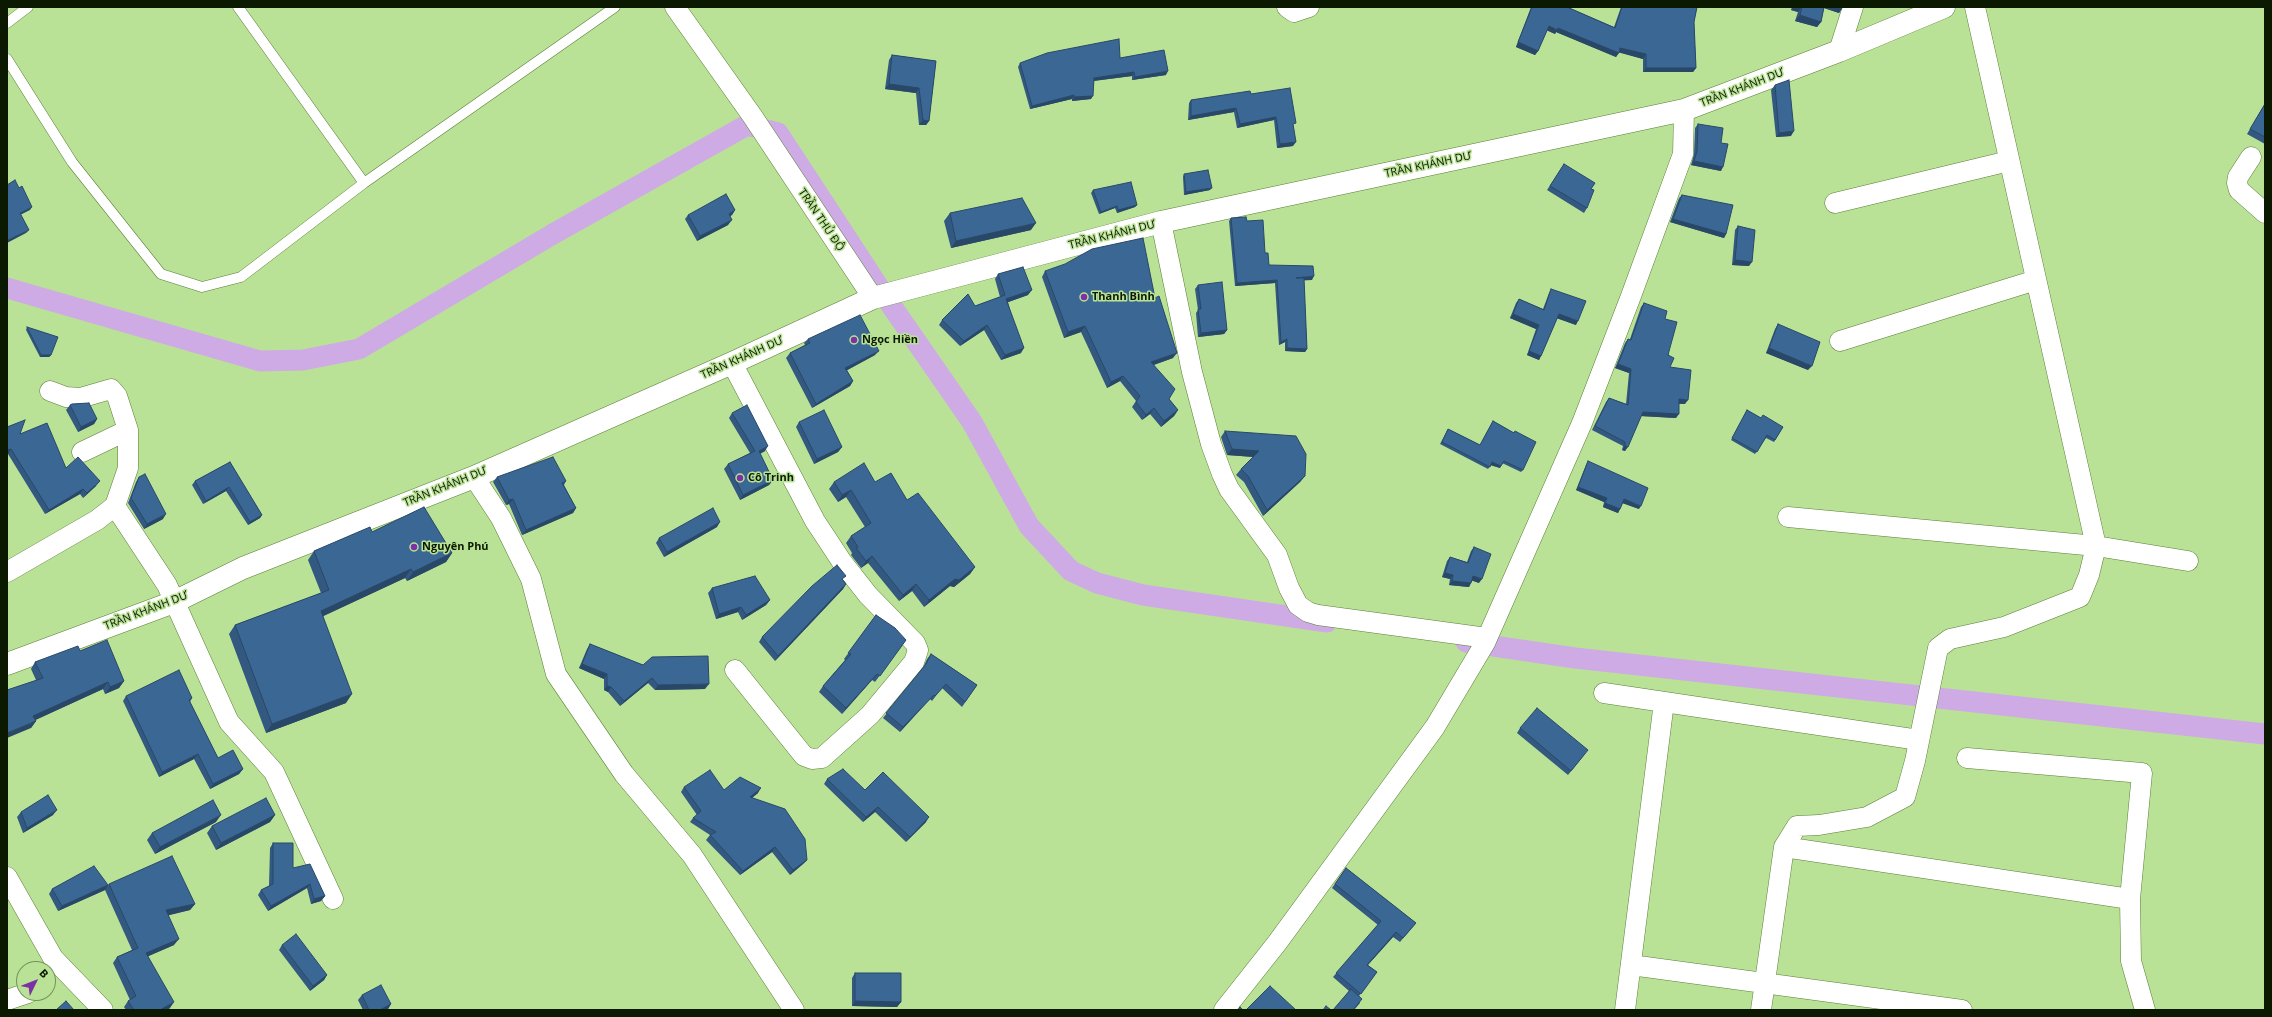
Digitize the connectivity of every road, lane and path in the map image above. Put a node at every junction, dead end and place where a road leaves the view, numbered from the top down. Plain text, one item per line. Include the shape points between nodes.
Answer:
1 (28, 7) edge
2 (238, 7) edge
3 (615, 7) edge
4 (675, 7) edge
5 (1287, 7) edge
6 (1309, 7) edge
7 (1853, 7) edge
8 (1944, 7) edge
9 (1975, 7) edge
10 (7, 23) edge
11 (1839, 51) junction
12 (7, 58) edge
13 (1684, 110) junction
14 (2251, 157) dead end
15 (2009, 161) junction
16 (364, 183) junction
17 (1835, 203) dead end
18 (2265, 213) edge
19 (1161, 222) junction
20 (2036, 280) junction
21 (876, 298) junction
22 (1840, 341) dead end
23 (732, 364) junction
24 (50, 391) dead end
25 (128, 430) junction
26 (82, 452) dead end
27 (474, 477) junction
28 (115, 506) junction
29 (1788, 516) dead end
30 (2096, 546) junction
31 (2188, 561) dead end
32 (7, 572) edge
33 (174, 602) junction
34 (1484, 645) junction
35 (7, 664) edge
36 (735, 670) dead end
37 (1604, 694) dead end
38 (1664, 702) junction
39 (1919, 740) junction
40 (1967, 758) dead end
41 (1784, 847) junction
42 (7, 877) edge
43 (333, 899) dead end
44 (2130, 899) junction
45 (53, 961) edge
46 (1630, 965) junction
47 (56, 974) edge
48 (1765, 982) junction
49 (103, 1010) edge
50 (794, 1010) edge
51 (1224, 1010) edge
52 (1625, 1010) edge
53 (1761, 1010) edge
54 (1962, 1010) edge
55 (2145, 1010) edge

1 - 10 lane
2 - 16 lane
3 - 16 lane
4 - 21 street, TRẦN THỦ ĐỘ via 753,116
5 - 6 street via 1294,12
7 - 11 street
8 - 11 street, TRẦN KHÁNH DƯ
9 - 15 street
11 - 13 street, TRẦN KHÁNH DƯ
12 - 16 lane via 72,162 161,274 202,287 241,276
13 - 19 street, TRẦN KHÁNH DƯ
13 - 34 street via 1683,154 1631,296 1582,423
14 - 18 street via 2237,183 2239,190
15 - 17 street
15 - 20 street
19 - 21 street, TRẦN KHÁNH DƯ
19 - 34 street via 1192,372 1211,444 1229,489 1278,555 1289,588 1298,605 1318,615
20 - 22 street
20 - 30 street
21 - 23 street, TRẦN KHÁNH DƯ
23 - 27 street, TRẦN KHÁNH DƯ
23 - 36 street via 815,521 864,590 915,643 918,650 914,662 870,715 822,758 812,760 804,756
24 - 25 street via 66,397 80,398 111,389 117,396
25 - 26 street
25 - 28 street via 128,468
27 - 33 street, TRẦN KHÁNH DƯ via 243,568
27 - 50 street via 501,518 531,579 556,674 624,774 692,855
28 - 32 street via 98,520
28 - 33 street via 167,585
29 - 30 street
30 - 31 street
30 - 39 street via 2089,575 2080,597 2004,627 1950,639 1938,648
33 - 35 street, TRẦN KHÁNH DƯ
33 - 43 street via 229,722 274,772
34 - 51 street via 1435,727 1277,943
37 - 38 street
38 - 39 street
38 - 46 street
39 - 41 street via 1905,797 1866,817 1797,826
40 - 44 street via 2142,773
41 - 44 street
41 - 48 street
42 - 45 street
44 - 55 street via 2132,961
46 - 48 street
46 - 52 street
47 - 49 street
48 - 53 street
48 - 54 street

